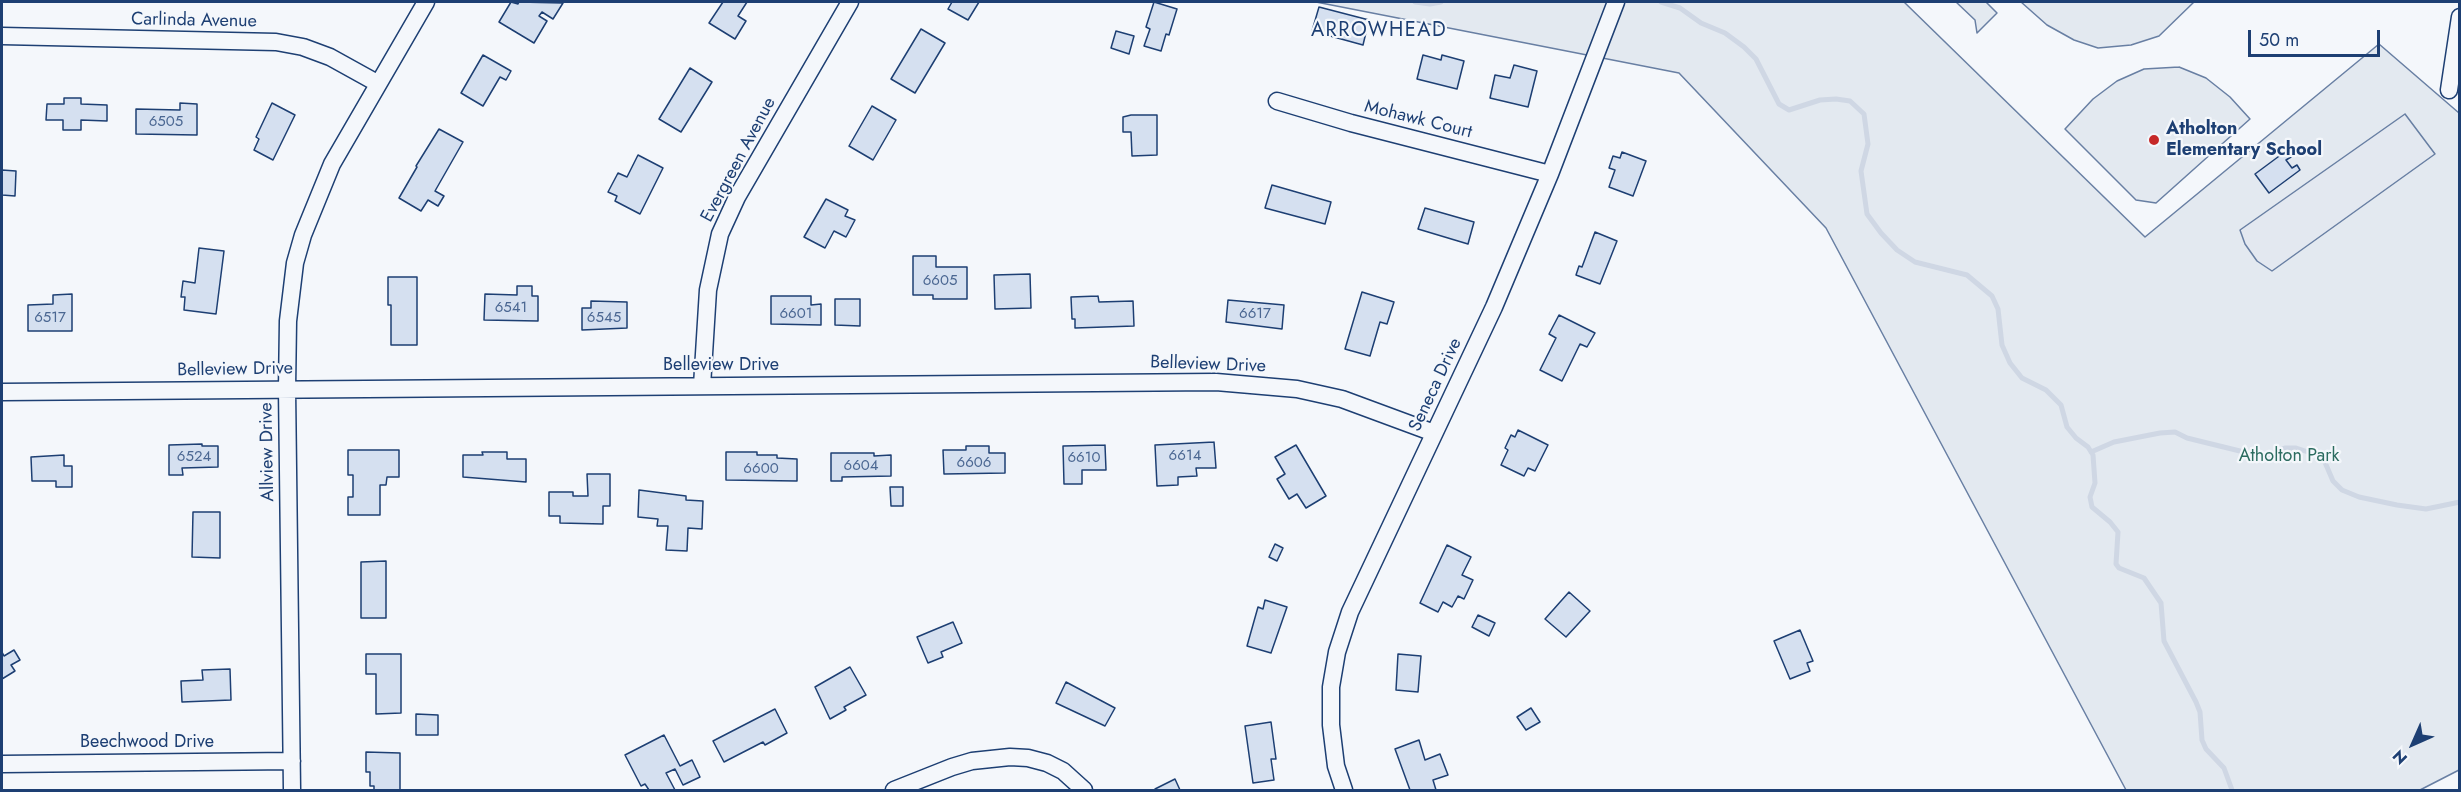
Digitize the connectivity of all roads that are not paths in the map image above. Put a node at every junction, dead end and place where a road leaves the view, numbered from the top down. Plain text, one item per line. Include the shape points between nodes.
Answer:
1 (426, 2) edge
2 (850, 2) edge
3 (1613, 9) edge
4 (2460, 17) edge
5 (2, 36) edge
6 (377, 82) junction
7 (2449, 90) dead end
8 (1277, 101) dead end
9 (1550, 174) junction
10 (702, 386) junction
11 (287, 389) junction
12 (2, 392) edge
13 (1434, 433) junction
14 (292, 761) junction
15 (2, 764) edge
16 (292, 790) edge
17 (894, 790) edge
18 (1084, 790) edge
19 (1344, 790) edge

1 - 6 street, Allview Drive
2 - 10 street, Evergreen Avenue via 737,197 720,234 708,290
3 - 9 street, Seneca Drive
4 - 7 street
5 - 6 street, Carlinda Avenue via 276,42 330,57
6 - 11 street, Allview Drive via 332,164 300,245 288,321
8 - 9 street, Mohawk Court
9 - 13 street, Seneca Drive via 1494,307
10 - 11 street, Belleview Drive
10 - 13 street, Belleview Drive via 1204,382 1259,385 1342,399
11 - 12 street, Belleview Drive
11 - 14 street, Allview Drive
13 - 19 street, Seneca Drive via 1350,612 1336,652 1331,725 1336,766
14 - 15 street, Beechwood Drive
14 - 16 street, Allview Drive
17 - 18 street via 972,761 1010,757 1047,763

